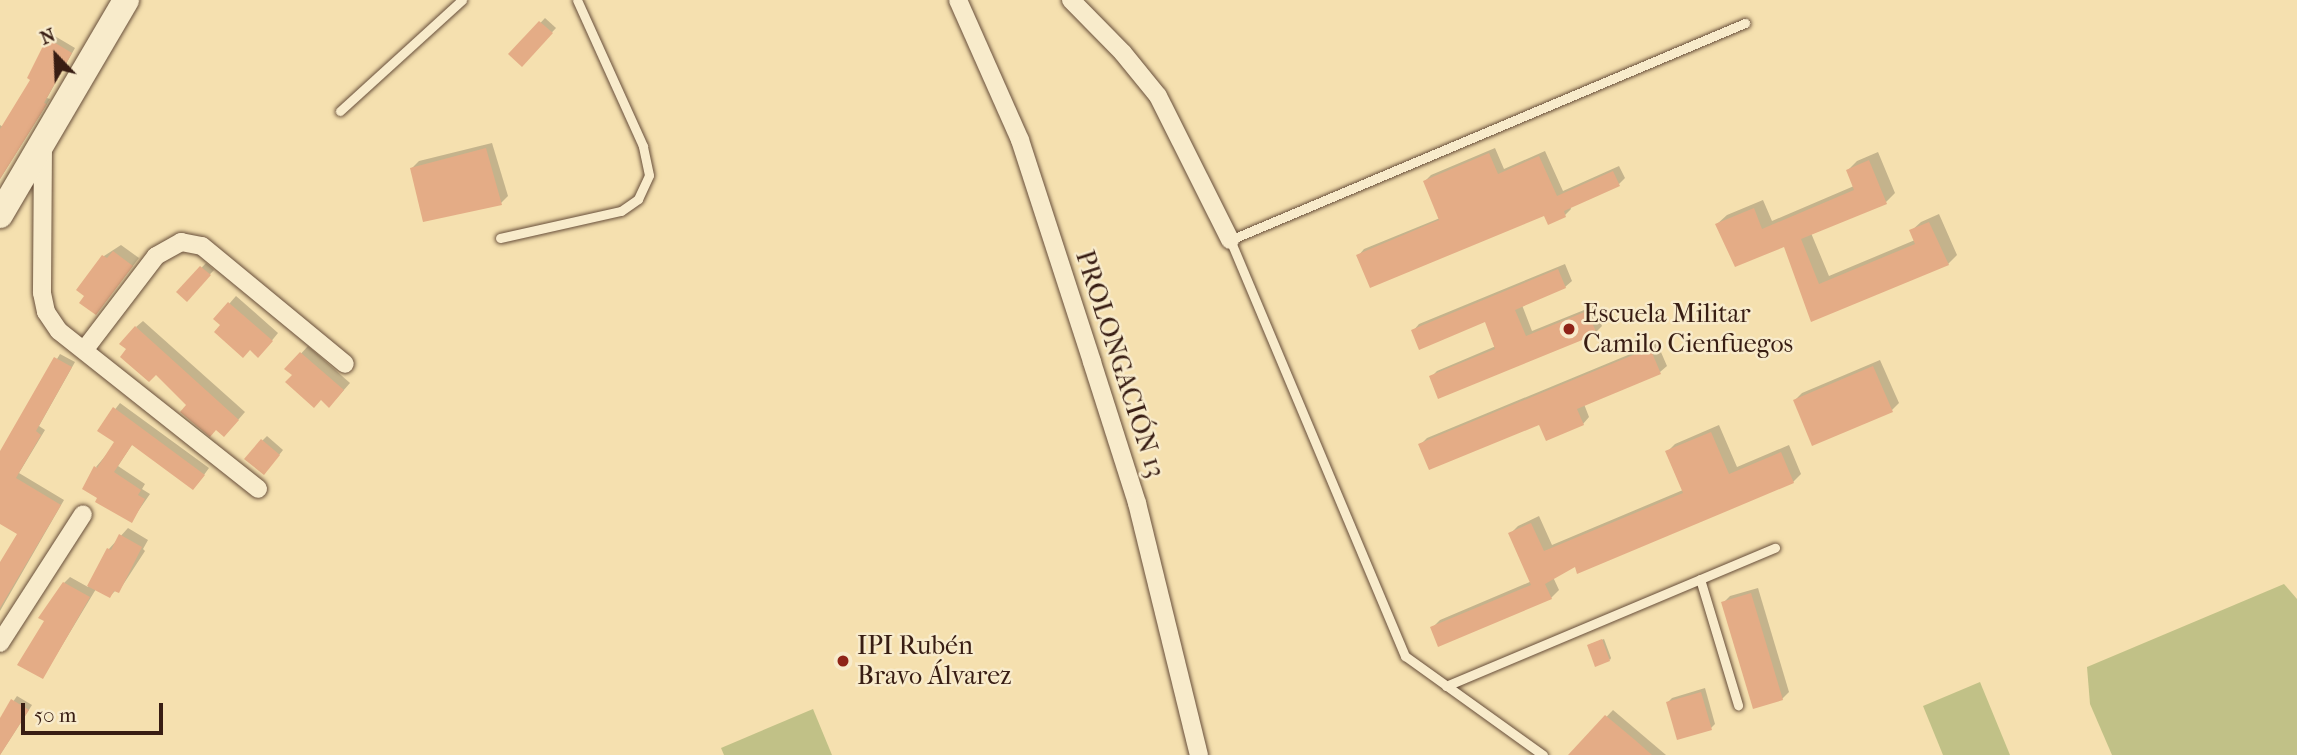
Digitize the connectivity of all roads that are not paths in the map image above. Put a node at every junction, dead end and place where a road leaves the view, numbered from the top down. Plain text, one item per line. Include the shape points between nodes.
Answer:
1 (126, 0) edge
2 (462, 0) edge
3 (578, 0) edge
4 (958, 0) edge
5 (1071, 0) edge
6 (1745, 23) dead end
7 (340, 111) dead end
8 (43, 141) junction
9 (0, 215) edge
10 (500, 238) dead end
11 (1230, 240) junction
12 (85, 349) junction
13 (345, 364) dead end
14 (258, 489) dead end
15 (83, 514) dead end
16 (1775, 548) dead end
17 (1700, 579) junction
18 (0, 643) edge
19 (1446, 685) junction
20 (1738, 705) dead end
21 (1199, 755) edge
22 (1543, 755) edge

1 - 8 street
2 - 7 lane
3 - 10 lane via 643,146 649,176 638,199 621,211
4 - 21 street, PROLONGACIÓN 13 via 1020,140 1100,387 1137,503
5 - 11 street via 1158,96
6 - 11 lane
8 - 9 street
8 - 12 street via 42,293 46,312 59,331
11 - 19 lane via 1405,656
12 - 13 street via 156,256 181,242 202,246
12 - 14 street
15 - 18 street
16 - 17 lane
17 - 19 lane
17 - 20 lane
19 - 22 lane

